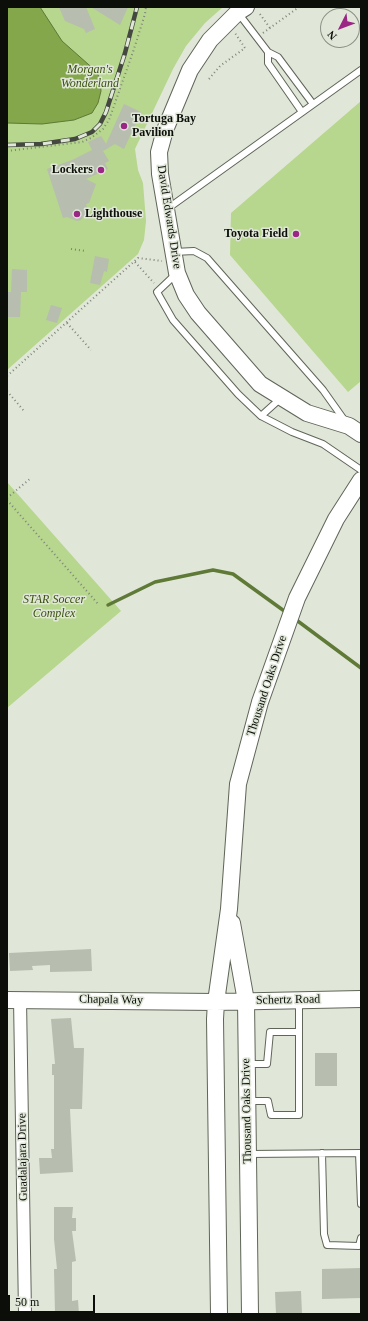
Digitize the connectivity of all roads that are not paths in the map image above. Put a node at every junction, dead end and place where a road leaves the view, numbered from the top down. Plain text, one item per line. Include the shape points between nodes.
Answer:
1 (242, 10) edge
2 (268, 52) junction
3 (361, 70) edge
4 (313, 104) junction
5 (302, 112) junction
6 (166, 210) junction
7 (175, 261) junction
8 (281, 398) junction
9 (261, 416) junction
10 (355, 430) edge
11 (361, 470) edge
12 (361, 480) edge
13 (229, 909) junction
14 (361, 999) edge
15 (14, 1000) edge
16 (299, 1000) junction
17 (246, 1001) junction
18 (216, 1002) junction
19 (299, 1032) junction
20 (247, 1064) junction
21 (247, 1102) junction
22 (322, 1153) junction
23 (360, 1153) edge
24 (248, 1154) junction
25 (361, 1204) edge
26 (361, 1238) edge
27 (25, 1314) edge
28 (218, 1314) edge
29 (250, 1314) edge

1 - 2 lane
1 - 6 main road, David Edwards Drive via 210,40 190,70 165,130 159,152
2 - 4 lane via 278,57
2 - 5 lane via 268,63
3 - 4 lane
4 - 5 lane
5 - 6 lane
6 - 7 main road, David Edwards Drive
7 - 8 main road, David Edwards Drive via 186,295 198,313 260,384
7 - 9 lane via 157,292 173,320 238,394
7 - 10 lane via 194,251 207,258
8 - 9 lane
8 - 10 main road, David Edwards Drive via 307,413
9 - 11 lane via 323,444
12 - 13 main road, Thousand Oaks Drive via 336,519 297,598 266,684 238,784
13 - 17 main road, Thousand Oaks Drive
13 - 18 main road, Thousand Oaks Drive
14 - 16 main road, Schertz Road
15 - 18 main road, Chapala Way
15 - 27 street, Guadalajara Drive
16 - 17 main road, Schertz Road
16 - 19 lane
17 - 18 main road, Schertz Road
17 - 20 main road, Thousand Oaks Drive
18 - 28 main road, Thousand Oaks Drive
19 - 20 lane via 270,1032 267,1064
19 - 21 lane via 299,1115 271,1115 268,1100
20 - 21 main road, Thousand Oaks Drive
21 - 24 main road, Thousand Oaks Drive
22 - 23 lane
22 - 24 lane
22 - 26 lane via 324,1234 327,1245 359,1246
23 - 25 lane
24 - 29 main road, Thousand Oaks Drive

